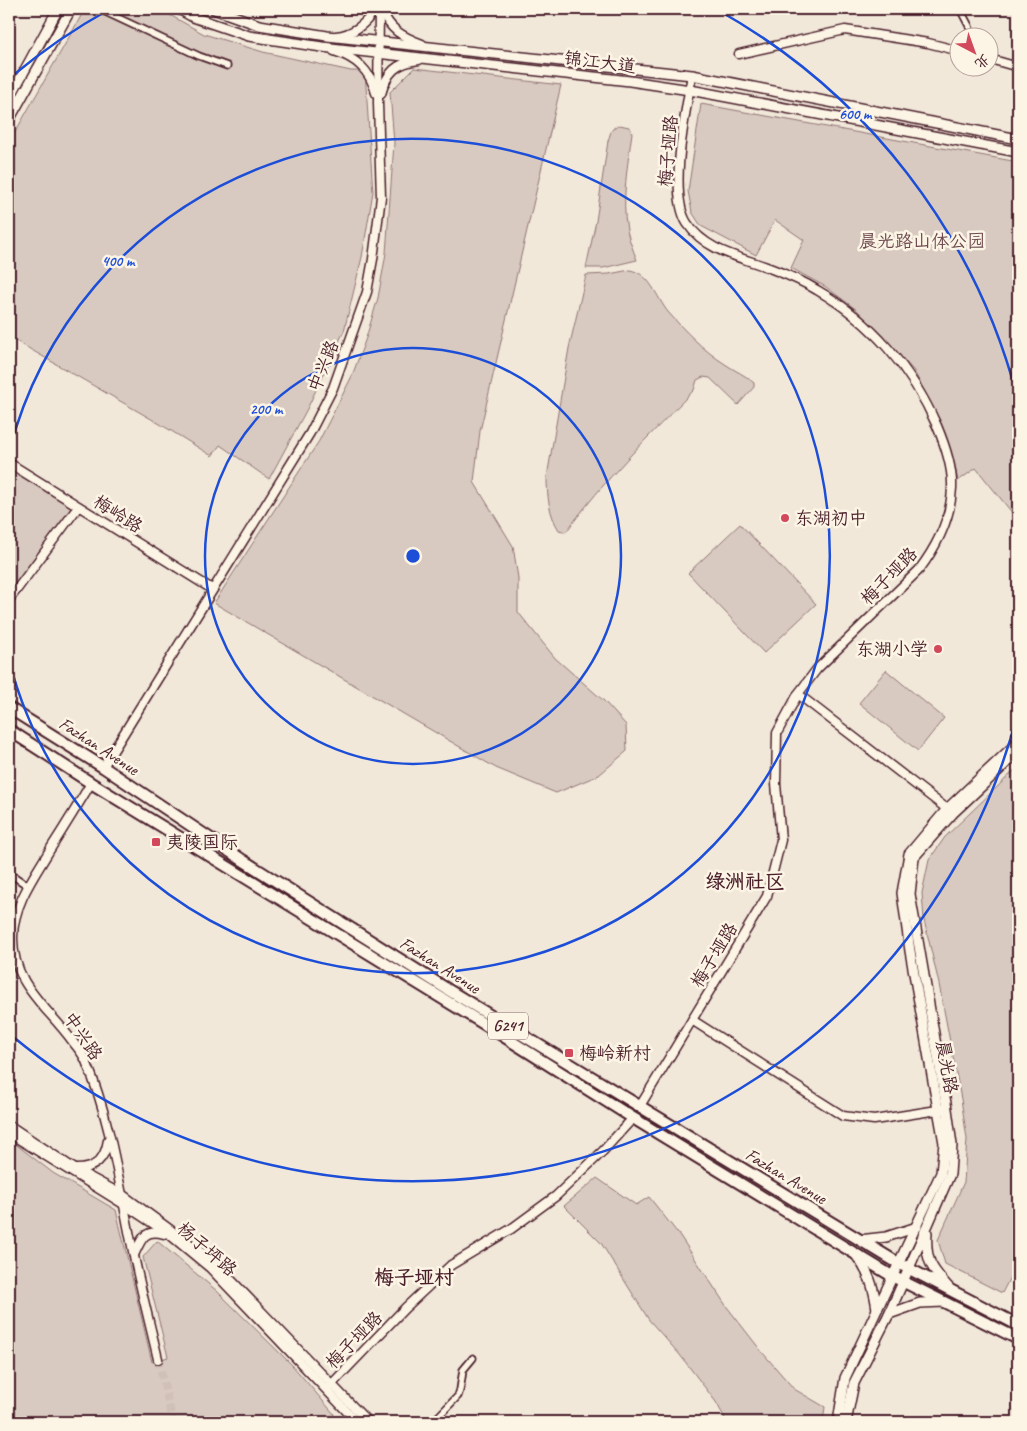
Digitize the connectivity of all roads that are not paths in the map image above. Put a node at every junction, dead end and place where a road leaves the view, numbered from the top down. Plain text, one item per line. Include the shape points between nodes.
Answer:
1 (58, 9) edge
2 (71, 9) edge
3 (99, 9) edge
4 (179, 9) edge
5 (214, 9) edge
6 (378, 9) edge
7 (960, 9) edge
8 (970, 28) edge
9 (327, 36) junction
10 (379, 41) junction
11 (428, 46) junction
12 (322, 47) junction
13 (950, 48) edge
14 (380, 54) junction
15 (739, 54) dead end
16 (426, 59) junction
17 (1000, 62) edge
18 (227, 66) dead end
19 (1018, 67) edge
20 (692, 75) junction
21 (690, 90) junction
22 (9, 99) edge
23 (378, 103) junction
24 (9, 120) edge
25 (1018, 139) edge
26 (1018, 152) edge
27 (9, 463) edge
28 (78, 507) junction
29 (212, 589) junction
30 (9, 600) edge
31 (798, 694) junction
32 (9, 708) edge
33 (9, 730) edge
34 (1018, 742) edge
35 (1018, 752) edge
36 (103, 767) junction
37 (91, 783) junction
38 (950, 811) junction
39 (9, 873) edge
40 (28, 886) junction
41 (692, 1020) junction
42 (640, 1106) junction
43 (942, 1109) junction
44 (633, 1118) junction
45 (9, 1125) edge
46 (9, 1133) edge
47 (109, 1134) junction
48 (74, 1172) junction
49 (123, 1195) junction
50 (125, 1205) junction
51 (927, 1226) junction
52 (917, 1227) junction
53 (170, 1235) junction
54 (859, 1240) junction
55 (854, 1253) junction
56 (134, 1255) junction
57 (898, 1263) junction
58 (909, 1269) junction
59 (892, 1276) junction
60 (902, 1281) junction
61 (952, 1291) junction
62 (946, 1302) junction
63 (877, 1309) junction
64 (889, 1314) junction
65 (1018, 1326) edge
66 (1018, 1339) edge
67 (473, 1358) dead end
68 (158, 1359) tunnel mouth
69 (329, 1388) junction
70 (357, 1422) edge
71 (368, 1422) edge
72 (433, 1422) edge
73 (838, 1422) edge
74 (846, 1422) edge

1 - 22 main road
2 - 24 main road
3 - 18 street
4 - 12 main road, 锦江大道 via 249,36
5 - 9 main road, 锦江大道 via 259,25
6 - 9 main road via 358,29
6 - 10 main road, 中兴路
6 - 11 main road via 398,33
7 - 8 street
9 - 10 main road, 锦江大道
10 - 11 main road, 锦江大道
10 - 14 main road, 中兴路
11 - 20 main road, 锦江大道
12 - 14 main road, 锦江大道
12 - 23 main road via 343,54 362,66
13 - 15 main road via 845,30
14 - 16 main road, 锦江大道
14 - 23 main road, 中兴路
16 - 21 main road, 锦江大道
16 - 23 main road via 404,62 393,69
17 - 19 main road
20 - 21 main road, 梅子垭路
20 - 25 main road, 锦江大道
21 - 26 main road, 锦江大道
21 - 31 main road, 梅子垭路 via 678,184 686,222 705,242 730,255 796,278 842,305 867,326 896,357 924,398 944,441 952,475 946,521 919,570 818,669
23 - 29 main road, 中兴路 via 381,197 367,292 333,388 310,433
27 - 28 main road, 梅岭路
28 - 29 main road, 梅岭路
28 - 30 main road
29 - 36 main road, 中兴路
31 - 38 main road
31 - 41 main road, 梅子垭路 via 777,733 776,784 781,840 767,896
32 - 36 highway, Fazhan Avenue / G241
33 - 37 highway, Fazhan Avenue / G241
34 - 38 main road, 晨光路
35 - 38 main road, 晨光路
36 - 42 highway, Fazhan Avenue / G241 via 244,861
37 - 40 main road, 中兴路
37 - 44 highway, Fazhan Avenue / G241
38 - 43 main road, 晨光路 via 909,854 902,893 910,951
39 - 40 street
40 - 47 main road, 中兴路 via 14,920 12,936 20,975 85,1059
41 - 42 main road, 梅子垭路
41 - 43 main road via 843,1116 874,1120
42 - 54 highway, Fazhan Avenue / G241
43 - 51 main road, 晨光路 via 952,1145 950,1174
43 - 52 main road, 晨光路 via 944,1143 941,1173
44 - 55 highway, Fazhan Avenue / G241
44 - 69 main road, 梅子垭路 via 556,1196 451,1265
45 - 48 main road, 杨子坪路
46 - 48 main road, 杨子坪路
47 - 48 main road via 100,1162
47 - 49 main road, 中兴路
48 - 49 main road
48 - 50 main road, 杨子坪路
49 - 50 main road, 中兴路
49 - 69 main road via 213,1261
50 - 53 main road, 杨子坪路
50 - 56 main road, 中兴路
51 - 58 main road, 晨光路
51 - 61 main road via 929,1264
52 - 54 main road via 886,1237
52 - 57 main road, 晨光路
53 - 56 main road via 150,1232
53 - 69 main road, 杨子坪路 via 210,1268
54 - 57 highway, Fazhan Avenue / G241
55 - 59 highway, Fazhan Avenue / G241
55 - 63 main road via 864,1265 874,1287
56 - 68 main road, 中兴路
57 - 58 highway, Fazhan Avenue / G241
57 - 59 main road, 晨光路
58 - 60 main road, 晨光路
58 - 61 highway, Fazhan Avenue / G241
59 - 60 highway, Fazhan Avenue / G241
59 - 63 main road, 晨光路
60 - 62 highway, Fazhan Avenue / G241
60 - 64 main road, 晨光路
61 - 65 highway, Fazhan Avenue / G241
62 - 64 main road via 920,1303
62 - 66 highway, Fazhan Avenue / G241
63 - 73 main road, 晨光路 via 845,1378
64 - 74 main road, 晨光路 via 854,1383
67 - 72 street via 462,1370 458,1396
69 - 70 main road, 杨子坪路
69 - 71 main road

